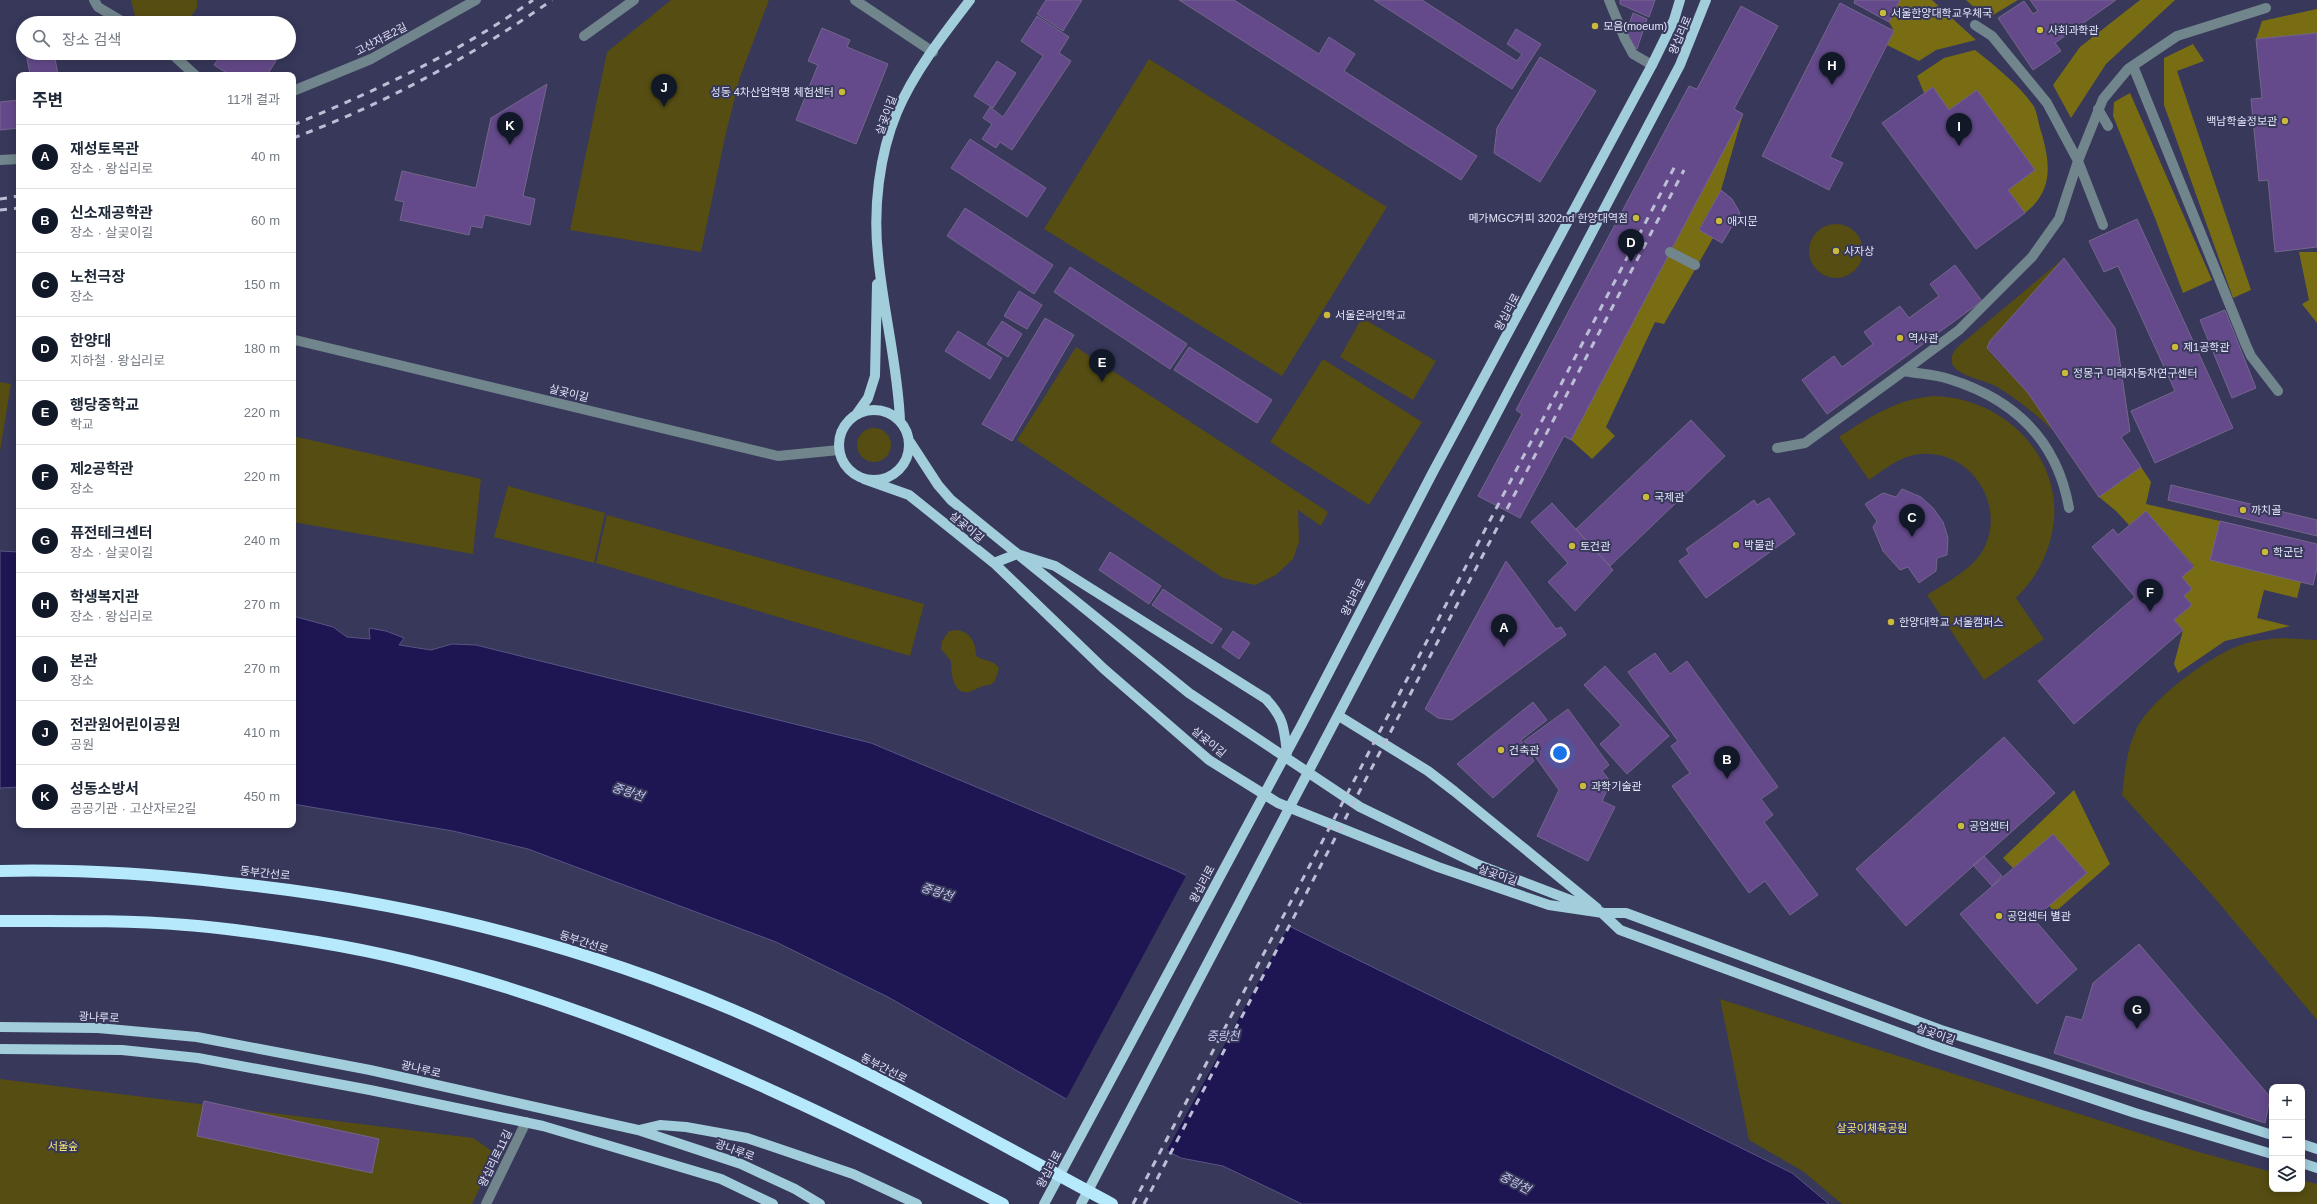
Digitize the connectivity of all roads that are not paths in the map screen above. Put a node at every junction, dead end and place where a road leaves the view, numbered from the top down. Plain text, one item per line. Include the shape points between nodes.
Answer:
1 (94, 0) edge
2 (476, 0) edge
3 (634, 0) edge
4 (855, 0) edge
5 (970, 0) edge
6 (1609, 0) edge
7 (1680, 0) edge
8 (1706, 0) edge
9 (2266, 8) dead end
10 (113, 16) edge
11 (1976, 25) dead end
12 (584, 36) dead end
13 (933, 52) junction
14 (179, 60) edge
15 (1652, 65) junction
16 (2133, 66) junction
17 (192, 72) edge
18 (296, 90) edge
19 (2098, 110) junction
20 (2108, 126) dead end
21 (16, 159) edge
22 (0, 160) edge
23 (2078, 161) junction
24 (2103, 225) dead end
25 (1670, 252) dead end
26 (878, 256) junction
27 (1695, 265) dead end
28 (296, 340) edge
29 (1904, 371) junction
30 (2278, 391) dead end
31 (856, 415) junction
32 (900, 421) junction
33 (910, 442) junction
34 (1777, 448) dead end
35 (839, 450) junction
36 (864, 479) junction
37 (2069, 508) dead end
38 (1017, 554) junction
39 (994, 563) junction
40 (1338, 716) junction
41 (1286, 753) junction
42 (0, 871) edge
43 (1603, 913) junction
44 (0, 921) edge
45 (0, 1027) edge
46 (0, 1048) edge
47 (526, 1122) junction
48 (638, 1130) junction
49 (2269, 1133) edge
50 (2305, 1145) edge
51 (2317, 1149) edge
52 (2269, 1153) edge
53 (2305, 1164) edge
54 (2317, 1168) edge
55 (486, 1204) edge
56 (773, 1204) edge
57 (820, 1204) edge
58 (917, 1204) edge
59 (1003, 1204) edge
60 (1044, 1204) edge
61 (1082, 1204) edge
62 (1112, 1204) edge

1 - 10 street via 98,7
2 - 18 street, 고산자로2길 via 371,59
3 - 12 street
4 - 13 street
5 - 13 main road, 살곶이길
6 - 15 street via 1633,54
7 - 15 main road, 왕십리로 via 1674,20
8 - 40 main road, 왕십리로 via 1680,65
9 - 16 street via 2177,36
11 - 23 street via 1992,36 2046,102
13 - 26 main road, 살곶이길 via 913,80 897,113 886,150 876,222
14 - 17 street
15 - 41 main road, 왕십리로 via 1433,472
16 - 19 street via 2102,99
16 - 30 street via 2246,345 2251,356
19 - 20 street
19 - 23 street
21 - 22 street
23 - 24 street
23 - 29 street via 2059,219 2032,257 1959,330
25 - 27 street
26 - 31 main road, 살곶이길 via 874,376 868,398
26 - 32 main road, 살곶이길
28 - 35 street, 살곶이길 via 778,456
29 - 34 street via 1805,443
29 - 37 street via 1948,378 1979,390 2005,405 2030,426 2049,452 2065,483
31 - 32 main road via 867,410 879,410 891,414
31 - 35 main road via 842,430
32 - 33 main road via 907,431
33 - 36 main road via 909,454 897,473 876,481
33 - 38 main road, 살곶이길 via 951,500
35 - 36 main road via 847,468
36 - 39 main road, 살곶이길 via 909,495
38 - 39 main road
38 - 41 main road via 1055,566 1266,699 1278,711 1283,726
38 - 43 main road, 살곶이길 via 1189,692 1360,808 1479,865
39 - 43 main road, 살곶이길 via 1104,669 1209,760 1278,803 1438,867 1549,905
40 - 43 main road via 1439,779
40 - 61 main road, 왕십리로
41 - 60 main road, 왕십리로
42 - 62 highway, 동부간선로 via 105,871 294,890 439,916 576,953 654,979 806,1043
43 - 49 main road, 살곶이길 via 1626,913 1941,1030
43 - 52 main road, 살곶이길 via 1620,930 1935,1046 2135,1113
44 - 59 highway via 188,925 318,942 439,968 609,1023 734,1074 883,1142
45 - 48 main road, 광나루로 via 98,1028 197,1037 370,1070
46 - 47 main road via 122,1050 198,1058
47 - 55 street, 왕십리로11길
47 - 56 main road via 721,1179
48 - 57 main road, 광나루로 via 741,1164 795,1189
48 - 58 main road via 660,1125 747,1138 852,1174
50 - 51 main road
53 - 54 main road

